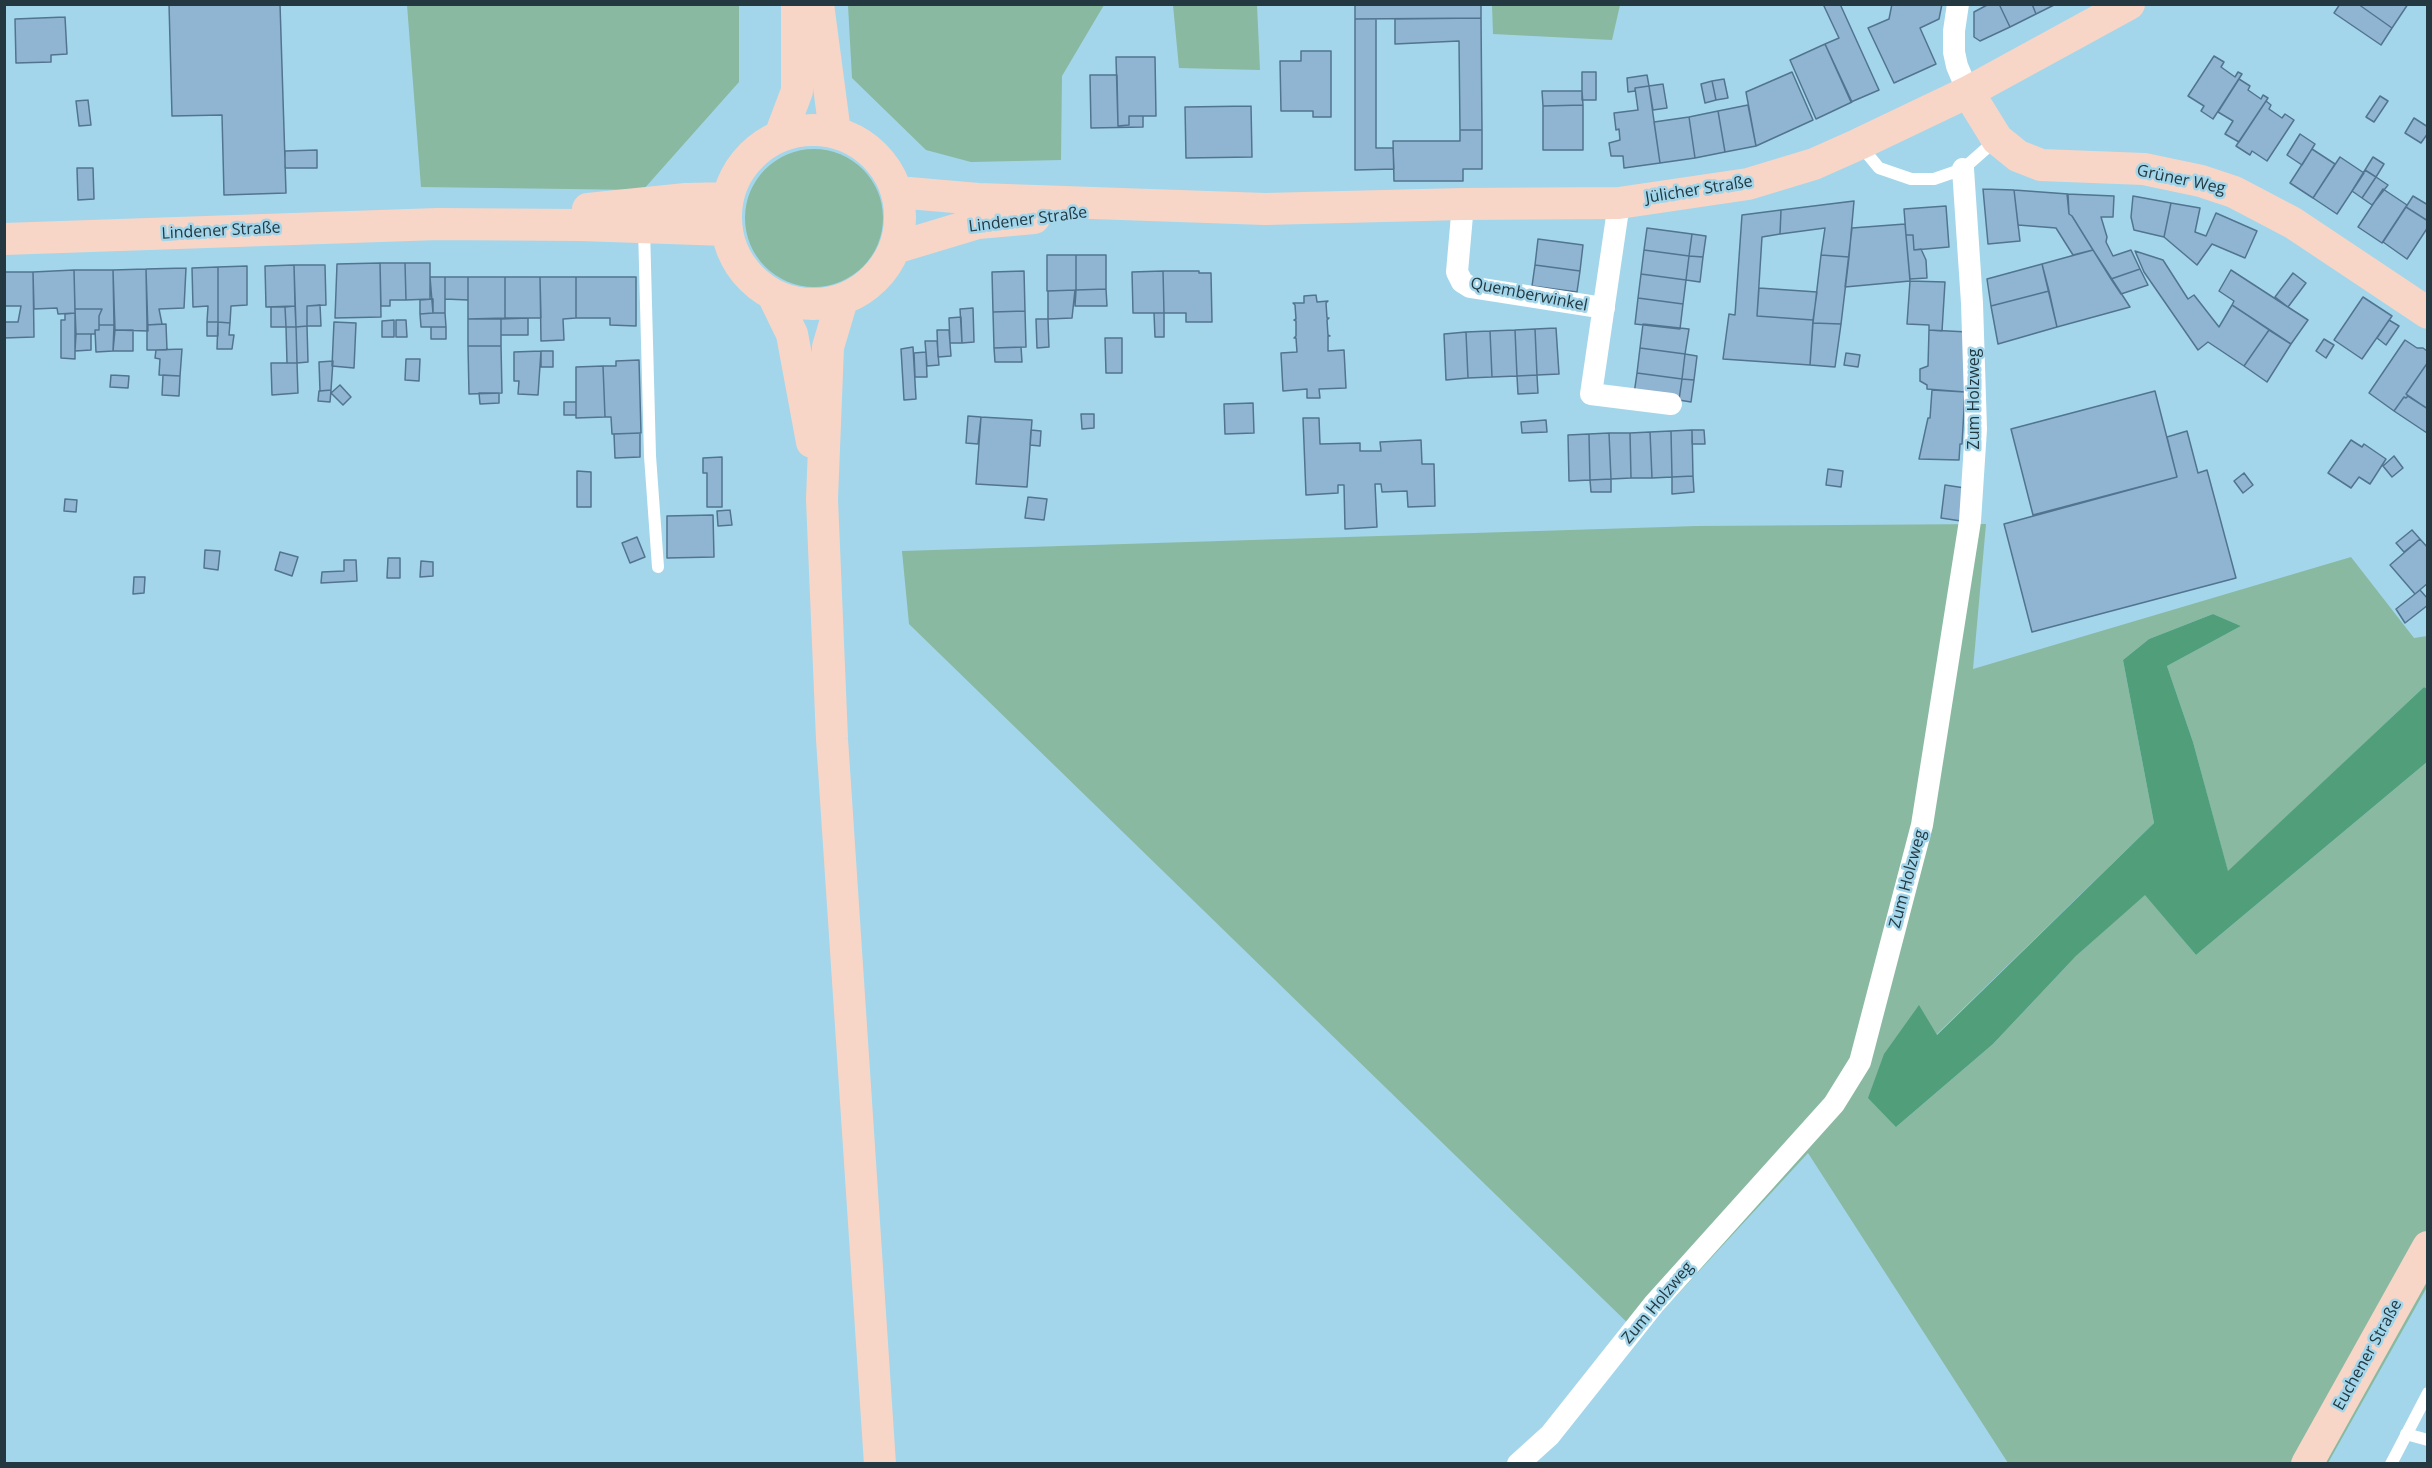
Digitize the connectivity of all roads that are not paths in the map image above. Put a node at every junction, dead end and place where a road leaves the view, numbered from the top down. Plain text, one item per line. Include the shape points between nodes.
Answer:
1 (797, 4) edge
2 (818, 4) edge
3 (1958, 4) edge
4 (2129, 4) edge
5 (1968, 92) junction
6 (835, 132) junction
7 (780, 136) junction
8 (1997, 139) junction
9 (1859, 144) junction
10 (1963, 169) junction
11 (897, 192) junction
12 (728, 198) junction
13 (1619, 202) junction
14 (1463, 204) junction
15 (1164, 207) junction
16 (1265, 209) joint
17 (438, 224) junction
18 (644, 227) junction
19 (726, 230) junction
20 (4, 239) edge
21 (895, 248) junction
22 (773, 295) junction
23 (842, 300) junction
24 (1604, 309) junction
25 (2427, 314) edge
26 (1671, 404) dead end
27 (822, 499) junction
28 (658, 567) dead end
29 (2427, 1247) edge
30 (2427, 1393) edge
31 (2406, 1434) junction
32 (2427, 1440) edge
33 (880, 1464) edge
34 (1518, 1464) edge
35 (2307, 1464) edge
36 (2391, 1464) edge

1 - 7 main road via 797,91
2 - 6 main road
3 - 5 street via 1954,52
4 - 5 main road, Jülicher Straße
5 - 8 main road, Grüner Weg
5 - 9 main road, Jülicher Straße
6 - 7 main road via 807,130
6 - 11 main road via 874,154
7 - 12 main road via 746,160
8 - 10 lane
8 - 25 main road, Grüner Weg via 2018,156 2041,165 2144,169 2234,192 2293,223
9 - 10 lane via 1879,168 1911,179 1934,179
9 - 13 main road, Jülicher Straße via 1814,164 1748,184
10 - 34 street, Zum Holzweg via 1976,429 1970,521 1922,825 1860,1062 1834,1104 1654,1304 1550,1435
11 - 15 main road, Lindener Straße
11 - 21 main road via 900,220
12 - 17 main road, Lindener Straße
12 - 19 main road
13 - 14 main road, Jülicher Straße
13 - 24 street, Quemberwinkel
14 - 16 main road, Jülicher Straße
14 - 24 street, Quemberwinkel via 1457,272 1462,282 1470,287
15 - 16 main road, Lindener Straße
15 - 21 main road, Lindener Straße via 978,223
17 - 18 main road, Lindener Straße
17 - 20 main road, Lindener Straße
18 - 19 main road, Lindener Straße
18 - 28 lane via 650,456
19 - 22 main road via 735,256 751,279
21 - 23 main road via 882,270 864,288
22 - 23 main road via 795,303
22 - 27 main road via 792,334
23 - 27 main road via 828,347
24 - 26 street, Quemberwinkel via 1591,394
27 - 33 main road via 832,739
29 - 35 main road, Euchener Straße
30 - 31 lane
31 - 32 lane
31 - 36 lane

